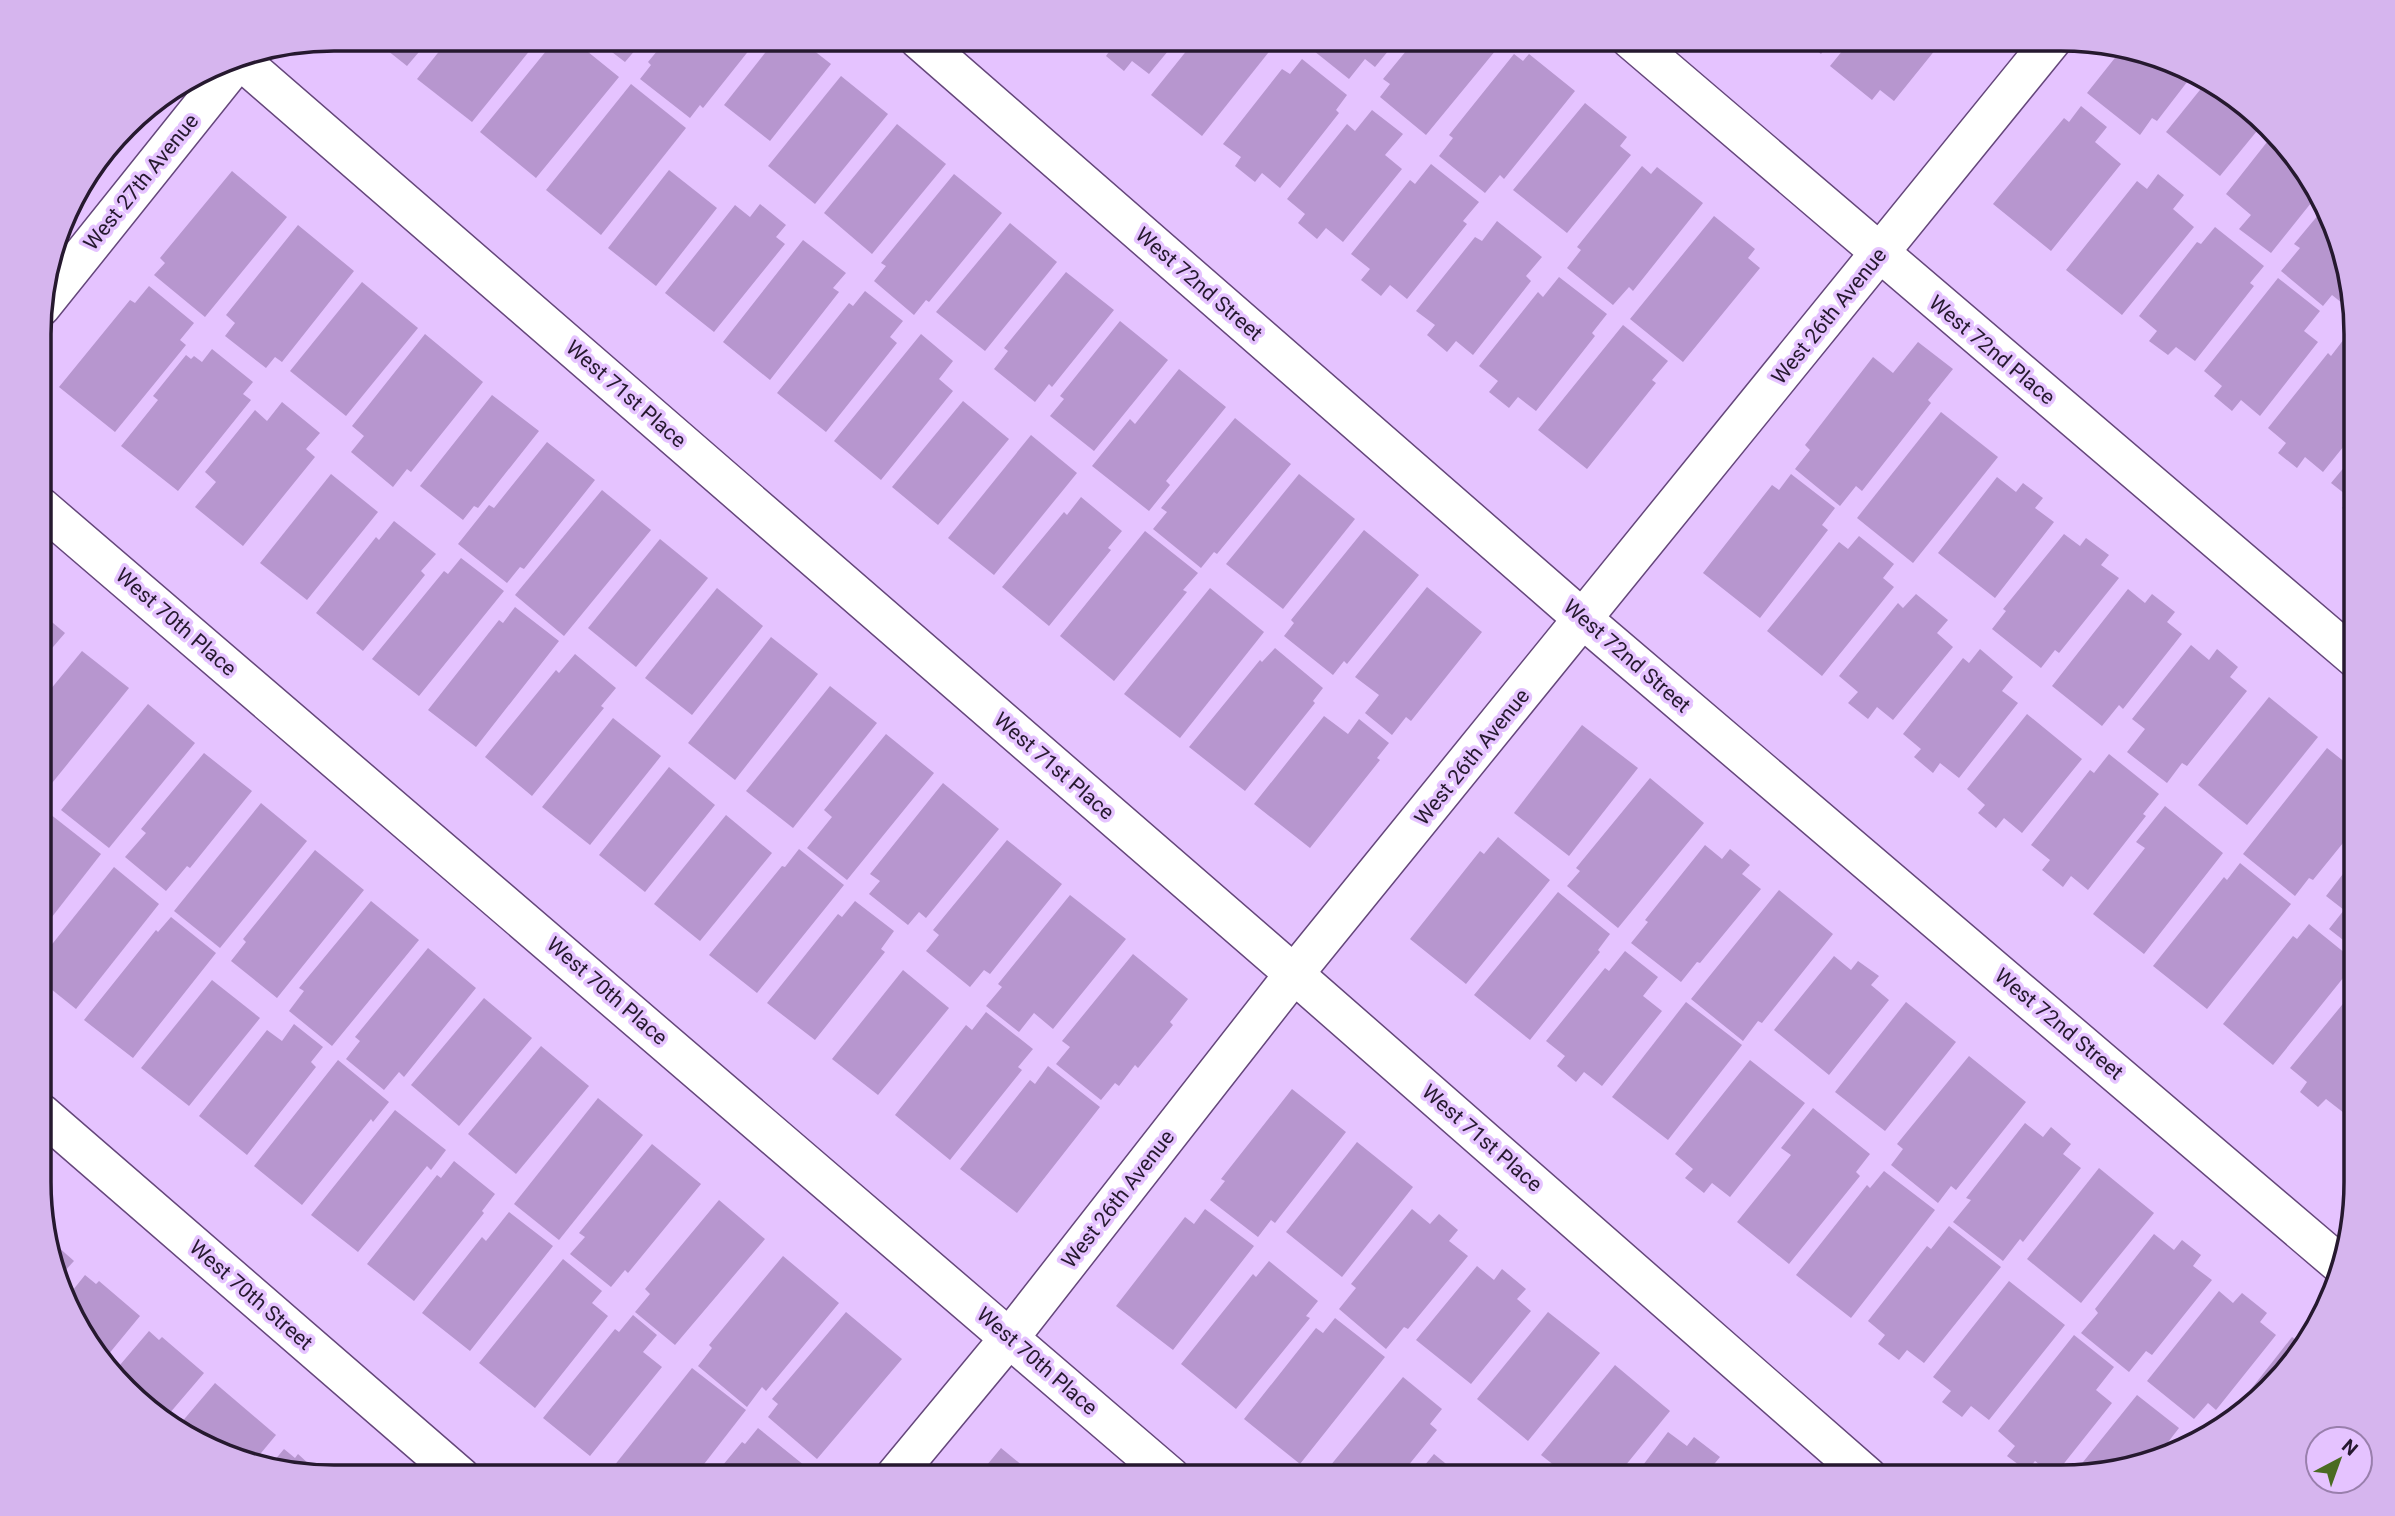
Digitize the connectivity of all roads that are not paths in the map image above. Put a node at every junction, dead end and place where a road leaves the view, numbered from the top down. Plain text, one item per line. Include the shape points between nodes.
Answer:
1 (933, 51) edge
2 (1645, 51) edge
3 (2042, 51) edge
4 (247, 65) edge
5 (229, 71) edge
6 (1879, 253) junction
7 (54, 291) edge
8 (51, 516) edge
9 (1584, 620) junction
10 (2344, 650) edge
11 (1294, 974) junction
12 (51, 1122) edge
13 (2334, 1259) edge
14 (1010, 1337) junction
15 (446, 1465) edge
16 (904, 1465) edge
17 (1157, 1465) edge
18 (1854, 1465) edge

1 - 9 street, West 72nd Street
2 - 6 street, West 72nd Place
3 - 6 street, West 26th Avenue
4 - 11 street, West 71st Place
5 - 7 street, West 27th Avenue
6 - 9 street, West 26th Avenue
6 - 10 street, West 72nd Place
8 - 14 street, West 70th Place
9 - 11 street, West 26th Avenue
9 - 13 street, West 72nd Street
11 - 14 street, West 26th Avenue
11 - 18 street, West 71st Place
12 - 15 street, West 70th Street
14 - 16 street, West 26th Avenue
14 - 17 street, West 70th Place

